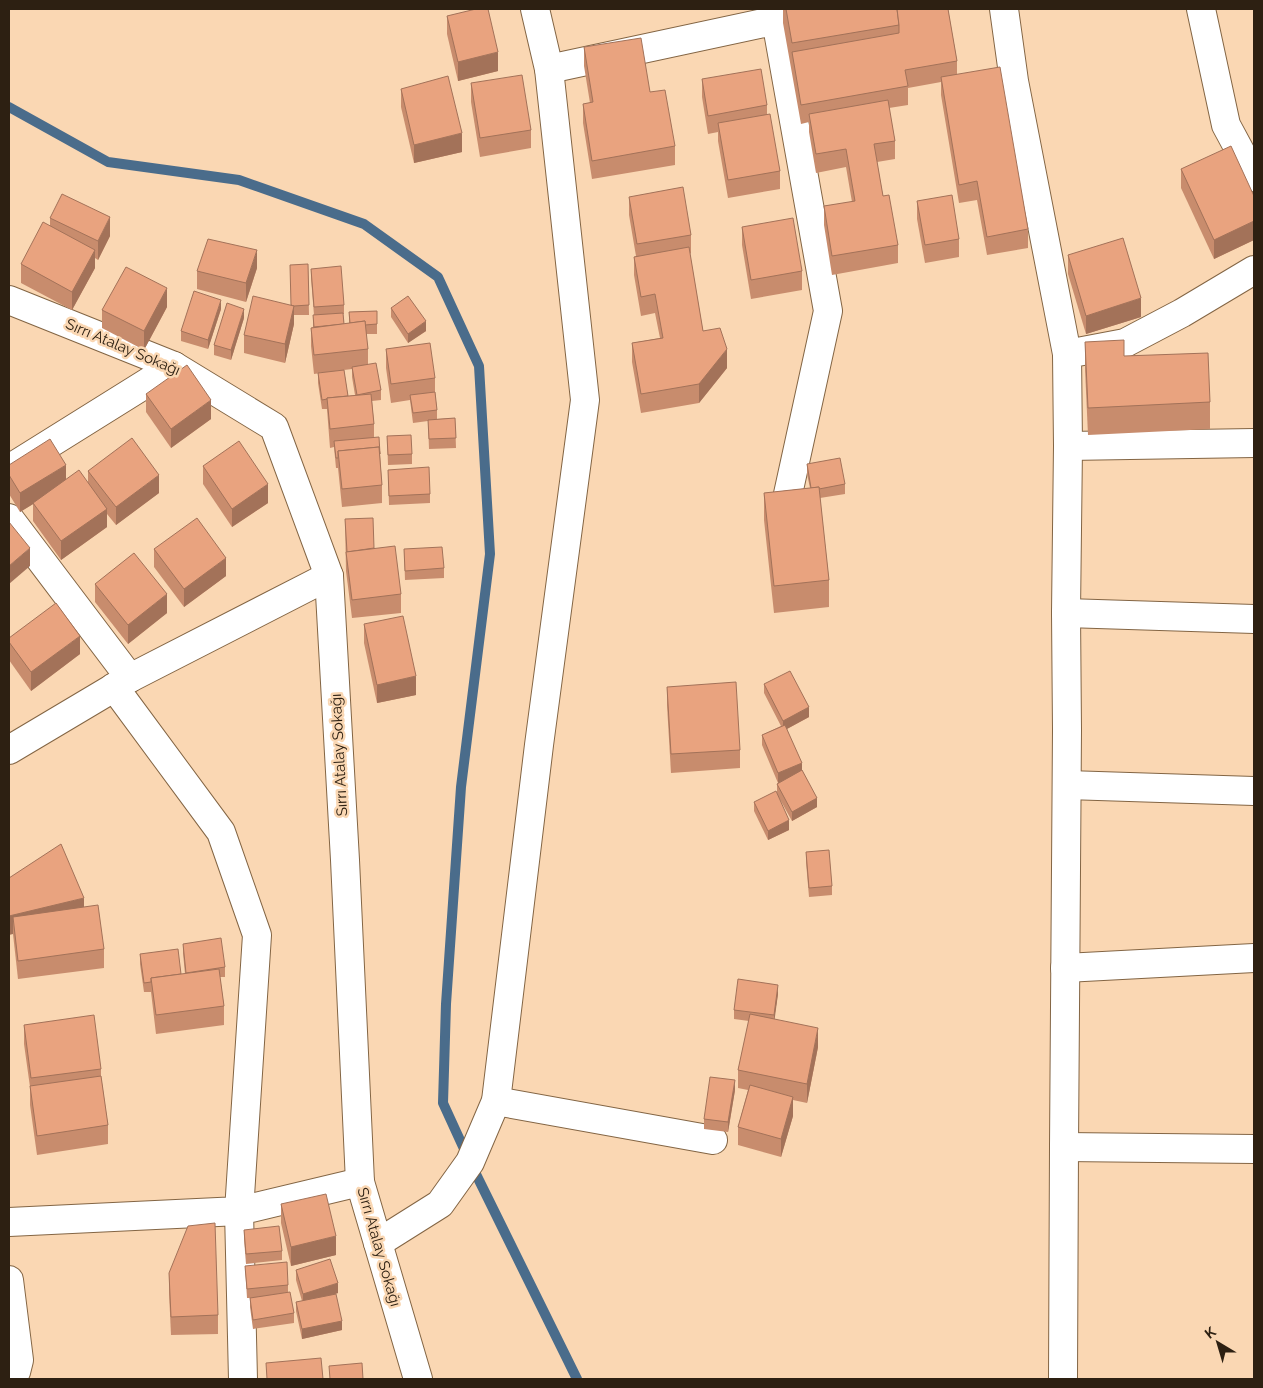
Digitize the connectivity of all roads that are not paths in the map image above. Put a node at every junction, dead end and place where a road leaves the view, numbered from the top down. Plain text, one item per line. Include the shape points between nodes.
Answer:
1 (535, 9) edge
2 (829, 9) edge
3 (1004, 9) edge
4 (1202, 9) edge
5 (774, 15) edge
6 (548, 69) junction
7 (1254, 177) edge
8 (1254, 270) edge
9 (9, 300) edge
10 (1067, 354) junction
11 (174, 366) junction
12 (1254, 443) edge
13 (1068, 446) junction
14 (9, 469) edge
15 (788, 494) edge
16 (9, 518) edge
17 (329, 576) junction
18 (1066, 613) junction
19 (1254, 619) edge
20 (122, 683) junction
21 (9, 750) edge
22 (1067, 785) junction
23 (1254, 791) edge
24 (1254, 958) edge
25 (1065, 968) junction
26 (496, 1101) junction
27 (713, 1140) dead end
28 (1064, 1147) junction
29 (1254, 1148) edge
30 (360, 1182) junction
31 (239, 1211) junction
32 (9, 1222) edge
33 (378, 1243) junction
34 (9, 1280) edge
35 (9, 1378) edge
36 (243, 1379) edge
37 (418, 1379) edge
38 (1063, 1379) edge

1 - 6 street
2 - 5 street
3 - 10 street via 1014,80
4 - 7 street via 1226,125
5 - 6 street
5 - 15 street via 828,311
6 - 26 street via 585,400
8 - 10 street via 1125,343
9 - 11 street, Sırrı Atalay Sokağı
10 - 13 street
11 - 14 street
11 - 17 street, Sırrı Atalay Sokağı via 274,426
12 - 13 street
13 - 18 street
16 - 20 street
17 - 20 street
17 - 30 street, Sırrı Atalay Sokağı
18 - 19 street
18 - 22 street
20 - 21 street
20 - 31 street via 220,832 256,935
22 - 23 street
22 - 25 street
24 - 25 street
25 - 28 street
26 - 27 street
26 - 33 street via 470,1162 440,1204
28 - 29 street
28 - 38 street
30 - 31 street
30 - 33 street, Sırrı Atalay Sokağı
31 - 32 street
31 - 36 street
33 - 37 street, Sırrı Atalay Sokağı
34 - 35 street via 19,1360 16,1372

